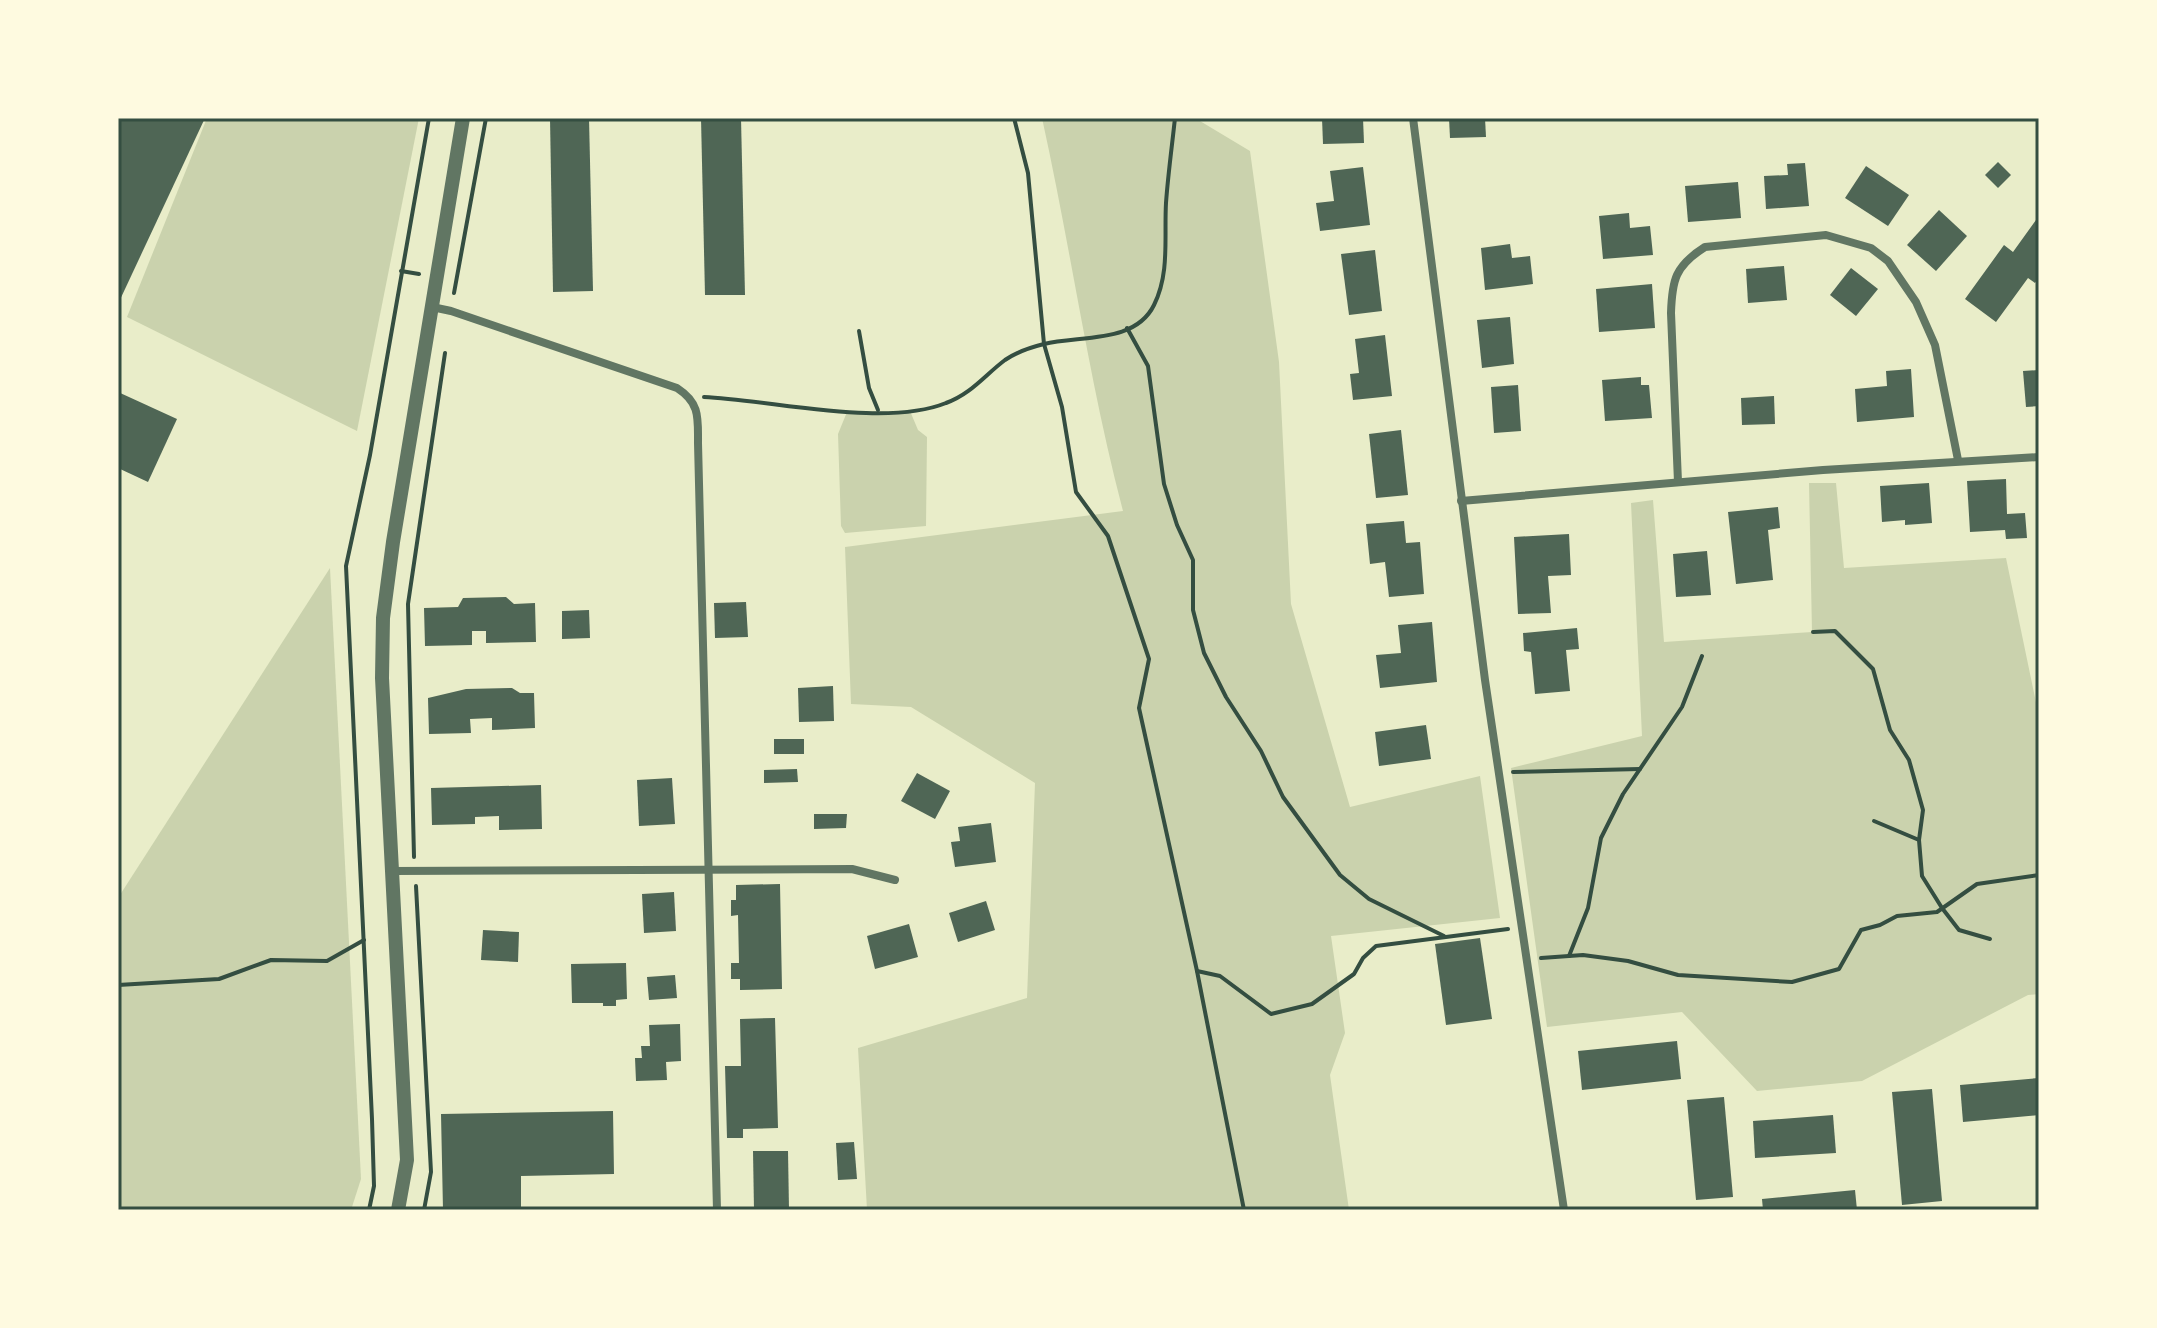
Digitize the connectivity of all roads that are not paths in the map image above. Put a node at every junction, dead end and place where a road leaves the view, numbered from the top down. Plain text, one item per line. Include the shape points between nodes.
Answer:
1 (463, 118) edge
2 (1413, 118) edge
3 (432, 307) junction
4 (2039, 457) edge
5 (1958, 460) junction
6 (1678, 482) junction
7 (1461, 501) junction
8 (393, 871) junction
9 (708, 871) junction
10 (895, 880) dead end
11 (398, 1210) edge
12 (717, 1210) edge
13 (1564, 1210) edge

1 - 3 street
2 - 7 street
3 - 8 street via 383,618
3 - 9 street via 677,388 690,397 698,417
4 - 5 street
5 - 6 street
5 - 6 street via 1935,345 1916,302 1888,261 1871,248 1826,235 1705,247 1677,272 1671,313
6 - 7 street
7 - 13 street
8 - 9 street
8 - 11 street via 407,1160
9 - 10 street via 852,869
9 - 12 street

